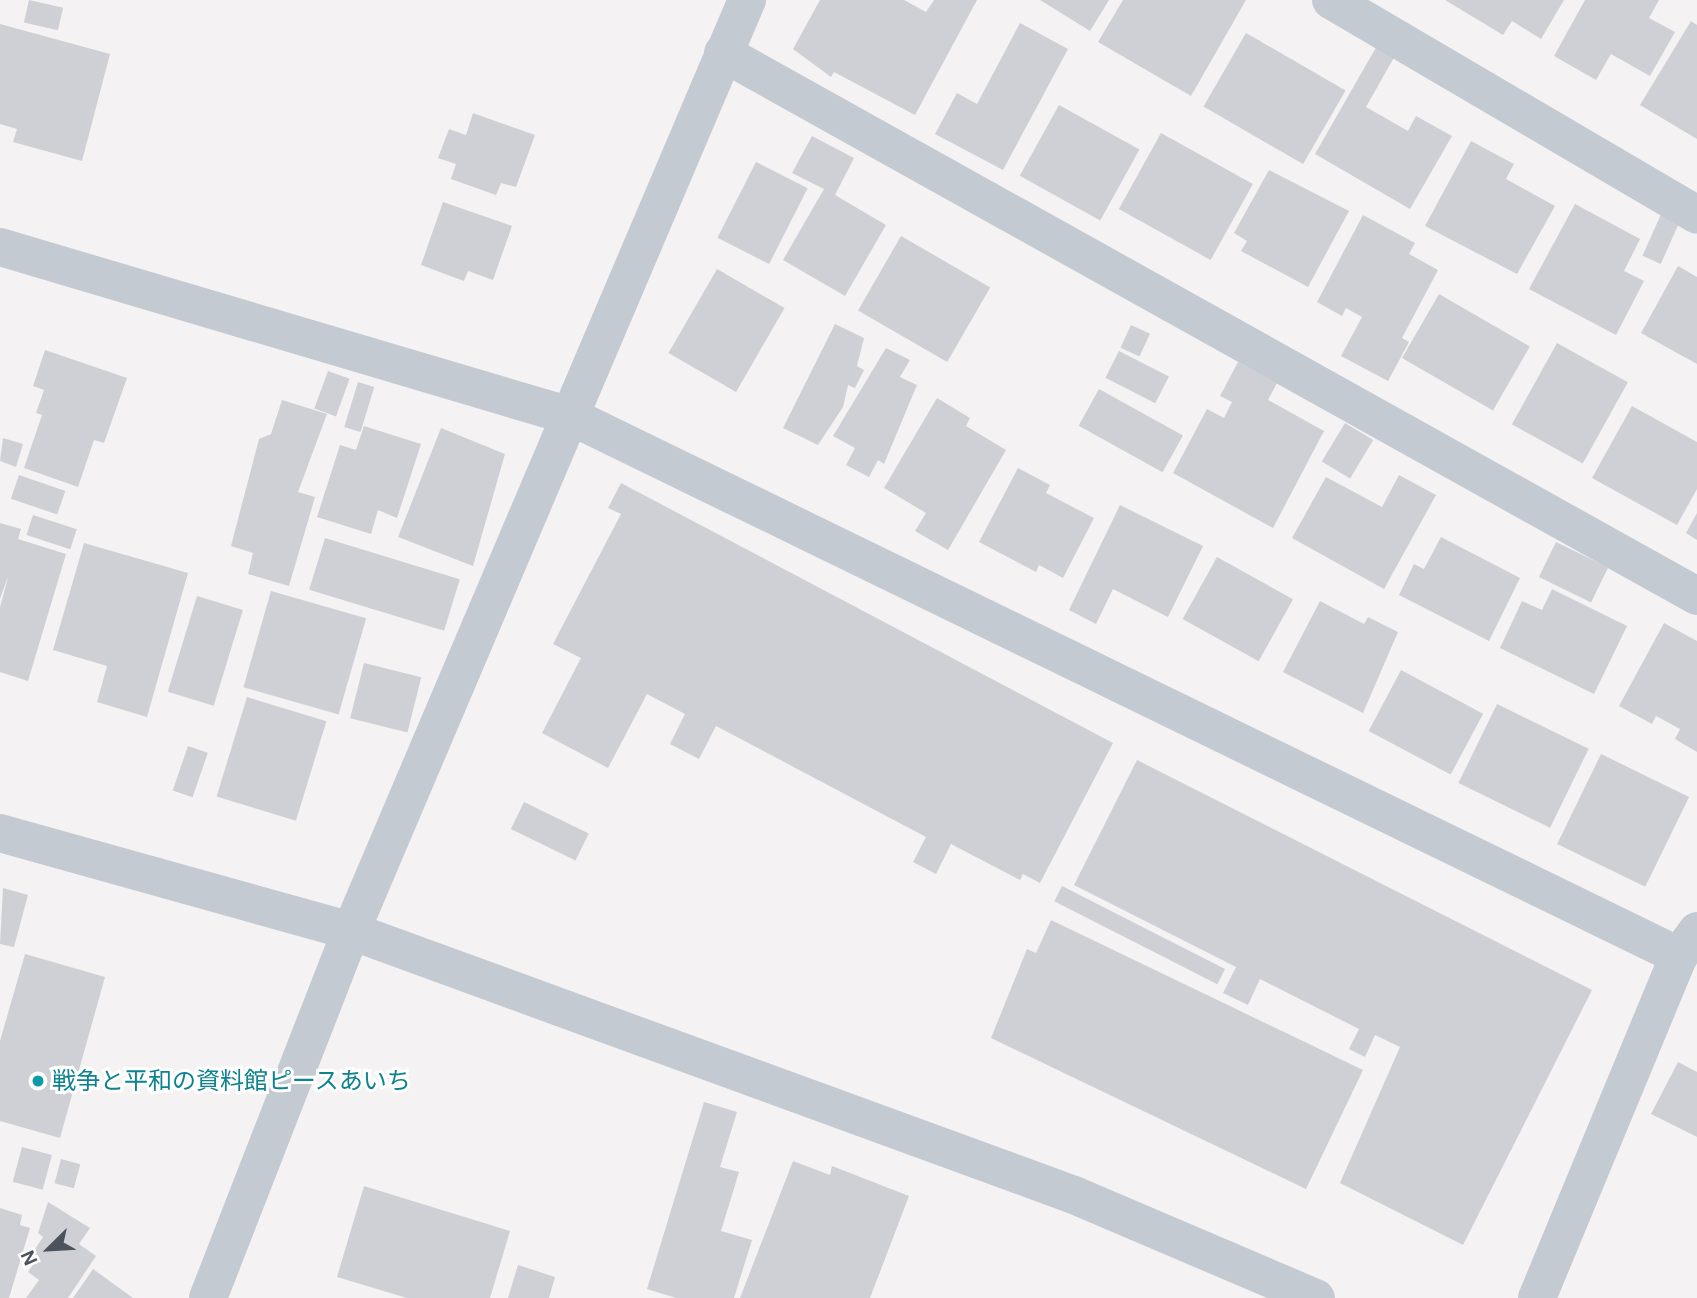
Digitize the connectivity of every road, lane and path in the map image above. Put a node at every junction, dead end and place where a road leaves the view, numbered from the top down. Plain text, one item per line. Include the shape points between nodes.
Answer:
1 (747, 0) edge
2 (1331, 0) edge
3 (723, 53) junction
4 (1697, 215) edge
5 (0, 247) edge
6 (570, 416) junction
7 (1697, 596) edge
8 (0, 833) edge
9 (352, 931) junction
10 (1688, 943) edge
11 (208, 1298) edge
12 (1316, 1298) edge
13 (1537, 1298) edge

1 - 3 street
2 - 4 street
3 - 6 street
3 - 7 street
5 - 6 street
6 - 9 street
6 - 10 street
8 - 9 street
9 - 11 street
9 - 12 street via 1074,1195
10 - 13 street

